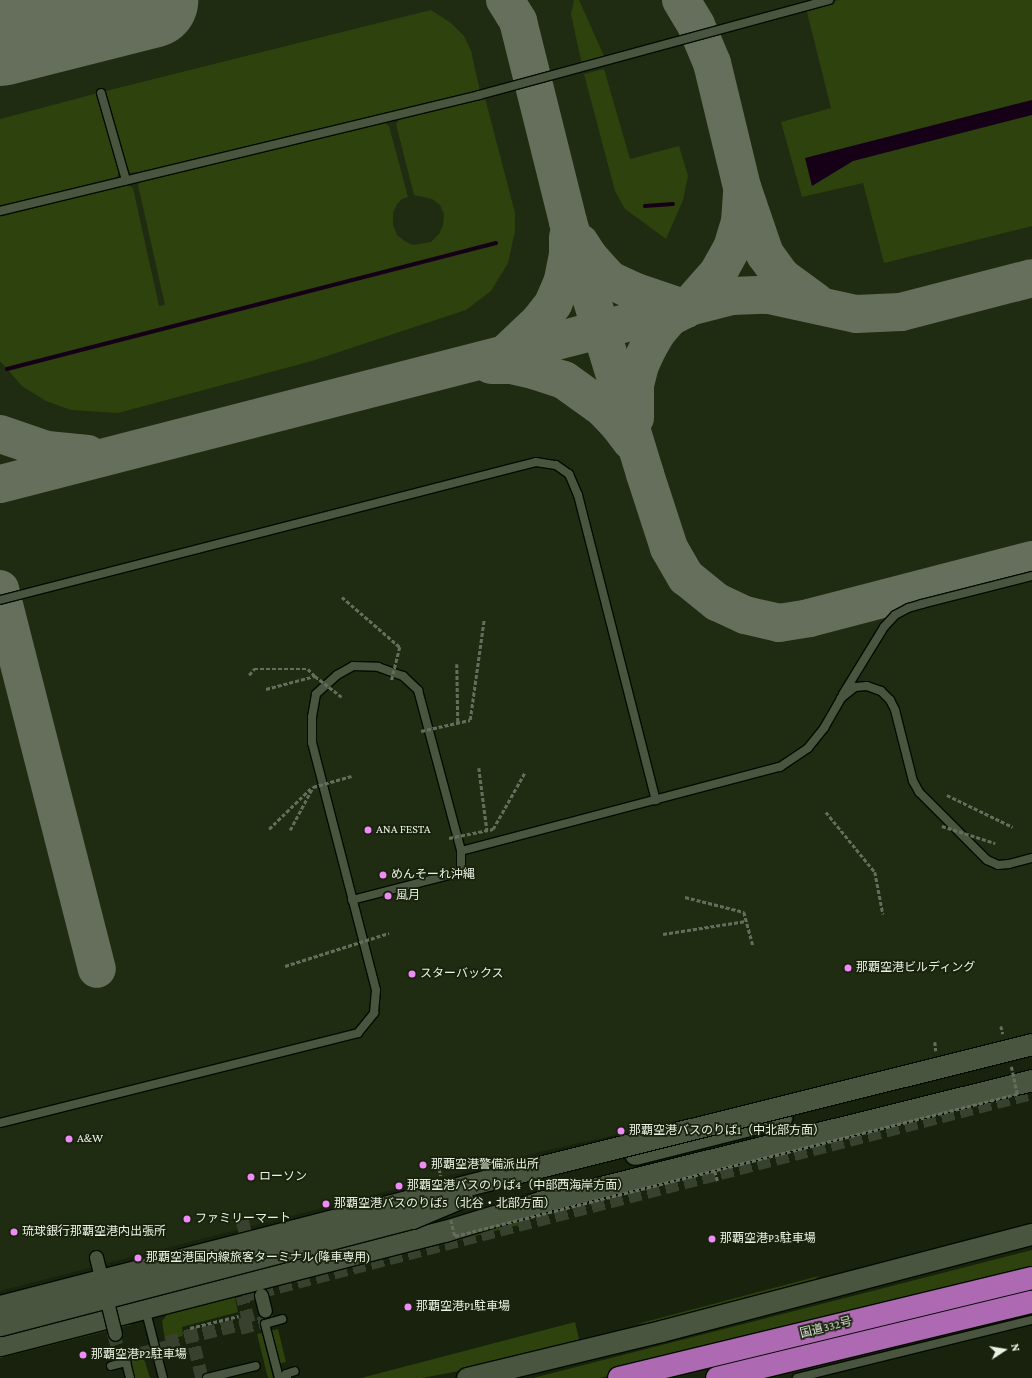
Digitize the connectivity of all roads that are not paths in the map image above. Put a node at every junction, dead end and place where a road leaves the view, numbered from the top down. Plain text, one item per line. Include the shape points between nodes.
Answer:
1 (829, 0) edge
2 (101, 93) dead end
3 (126, 180) junction
4 (0, 211) edge
5 (1032, 576) edge
6 (0, 600) edge
7 (841, 698) junction
8 (656, 800) junction
9 (461, 851) junction
10 (1032, 858) edge
11 (352, 900) junction
12 (1032, 1044) edge
13 (1032, 1052) edge
14 (1032, 1080) edge
15 (0, 1124) edge
16 (515, 1173) junction
17 (1032, 1234) edge
18 (96, 1257) dead end
19 (1032, 1278) edge
20 (261, 1295) dead end
21 (0, 1302) edge
22 (1032, 1302) edge
23 (0, 1306) edge
24 (145, 1307) junction
25 (265, 1311) dead end
26 (282, 1320) dead end
27 (1032, 1320) edge
28 (0, 1325) edge
29 (116, 1334) tunnel mouth
30 (0, 1345) edge
31 (111, 1366) dead end
32 (256, 1366) dead end
33 (295, 1371) dead end
34 (130, 1378) edge
35 (163, 1378) edge
36 (207, 1378) edge
37 (279, 1378) edge
38 (287, 1378) edge
39 (467, 1378) edge
40 (620, 1378) edge
41 (717, 1378) edge
42 (797, 1378) edge

1 - 3 lane via 479,95
2 - 3 lane
3 - 4 lane
5 - 7 lane via 915,606 895,615 884,627
6 - 8 lane via 536,462 556,465 570,474 578,495
7 - 8 lane via 824,728 808,748 780,767
7 - 10 lane via 855,687 867,686 881,691 895,710 918,792 987,860 998,865
8 - 9 lane
9 - 11 lane via 461,872
9 - 11 lane via 418,690 403,676 378,667 353,666 337,674 316,694 312,717 312,743
11 - 15 lane via 376,990 374,1013 358,1033
12 - 16 street, bridge
13 - 21 street via 710,1136 610,1159 545,1160 481,1175
14 - 24 street via 540,1202 445,1231
16 - 23 street, bridge
16 - 28 street, bridge via 412,1218
17 - 39 street via 499,1372
18 - 29 street, bridge
19 - 40 highway, 国道332号
20 - 25 street
22 - 41 highway, 国道332号
24 - 30 street
24 - 35 lane
26 - 37 lane via 265,1324
27 - 42 lane
31 - 34 lane via 126,1362
32 - 36 lane
33 - 38 lane via 286,1374

